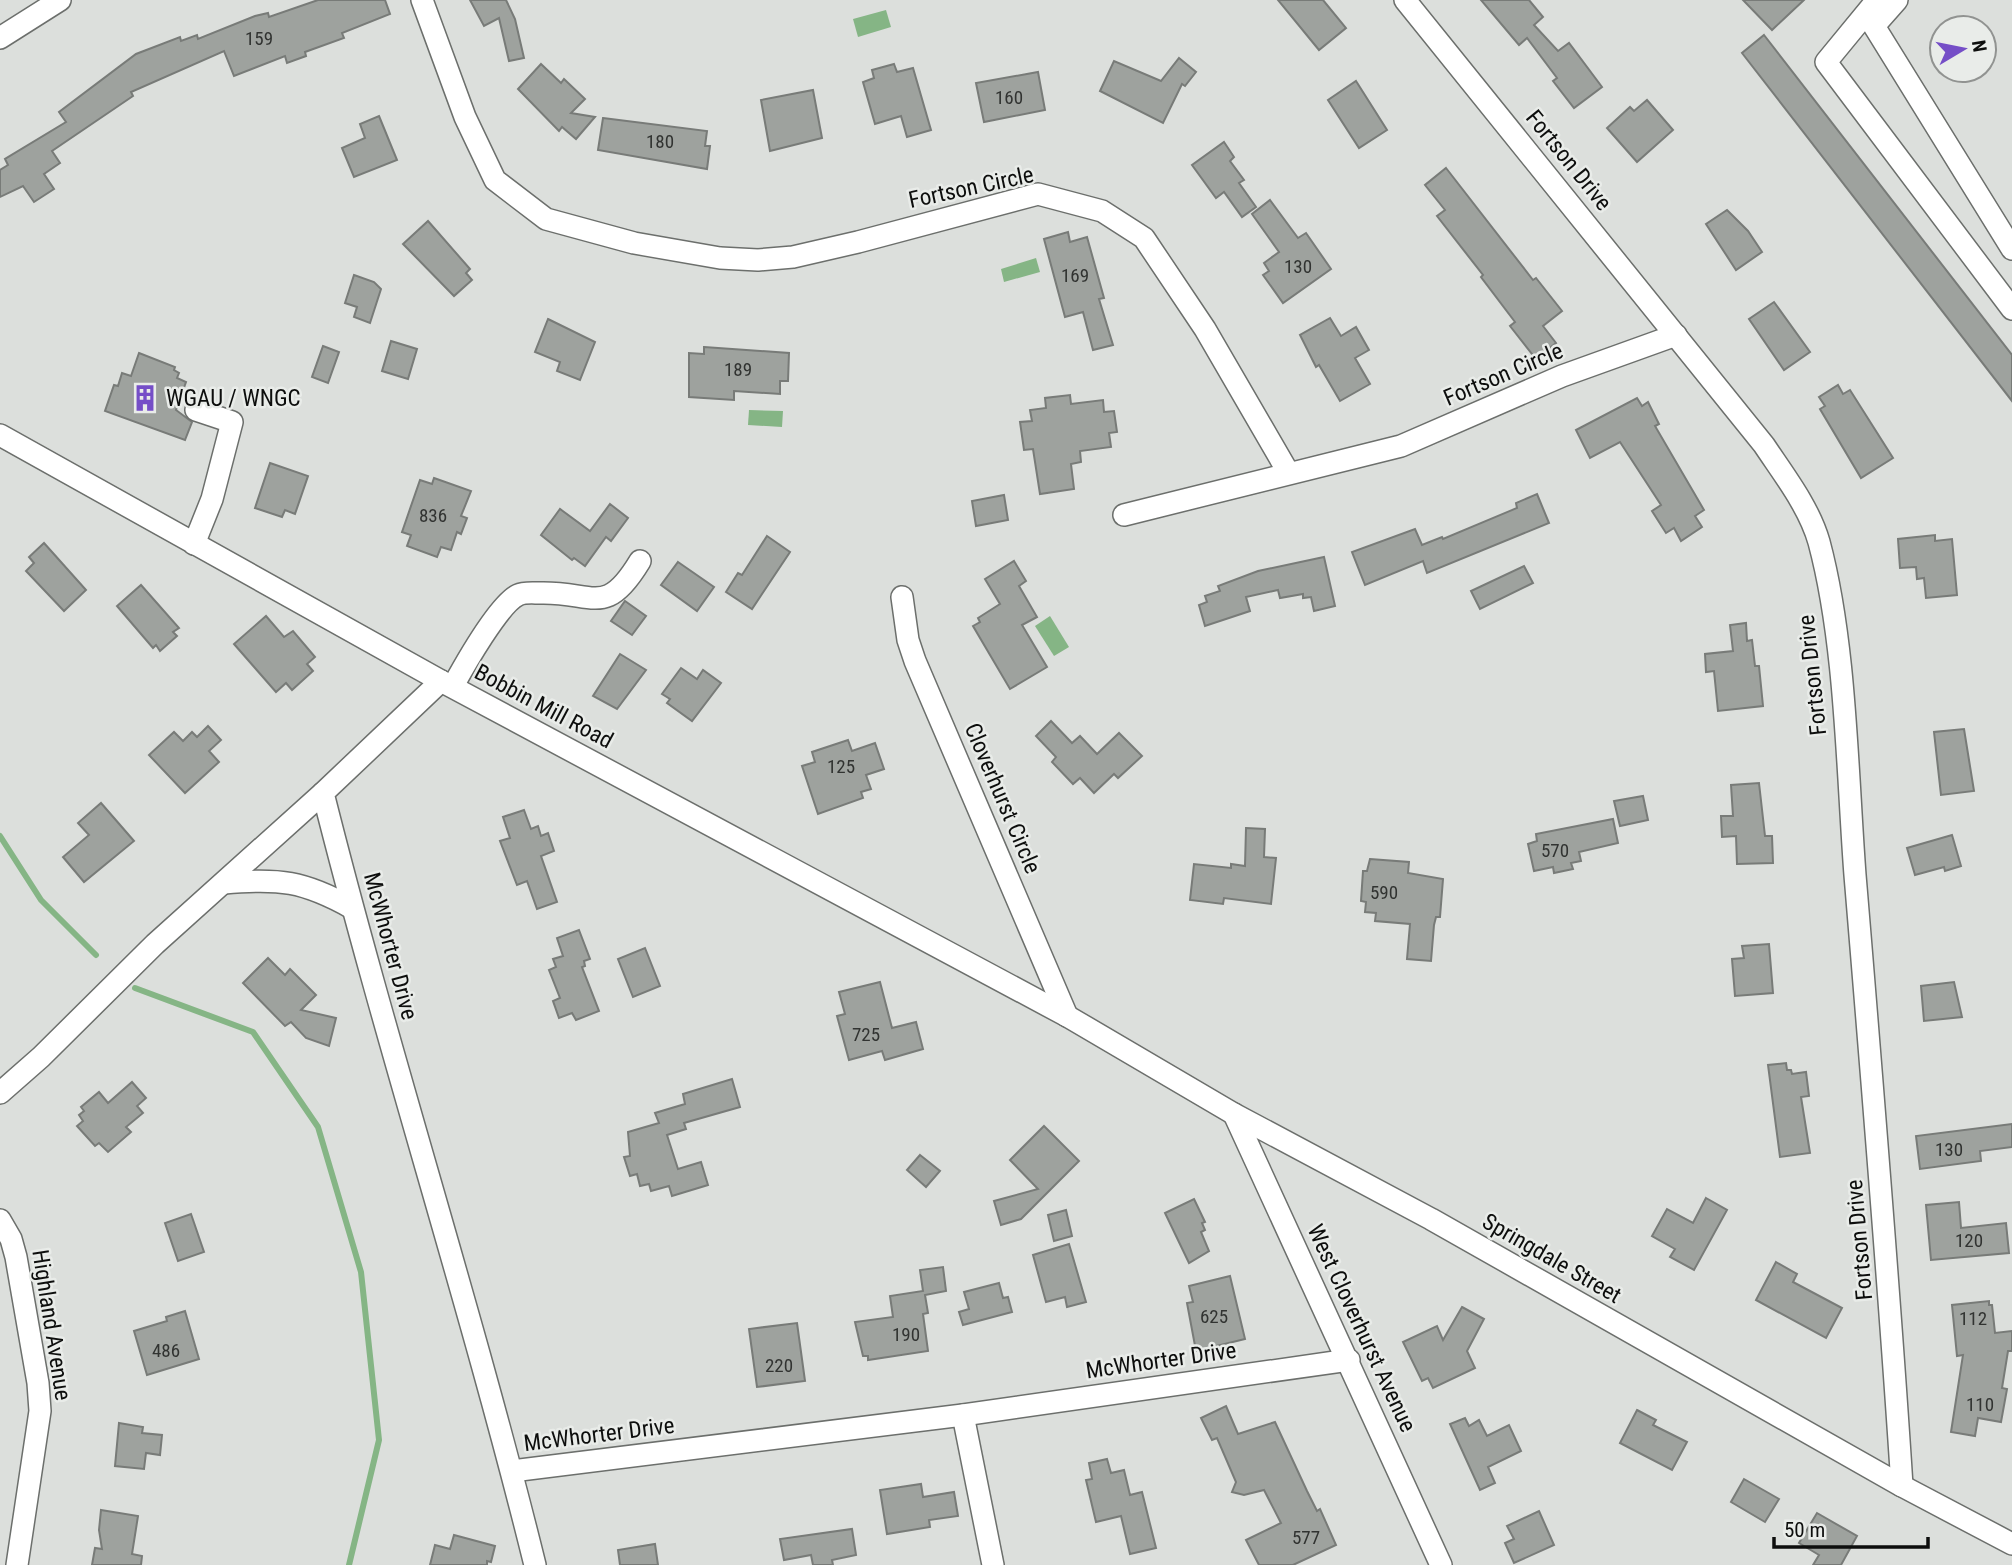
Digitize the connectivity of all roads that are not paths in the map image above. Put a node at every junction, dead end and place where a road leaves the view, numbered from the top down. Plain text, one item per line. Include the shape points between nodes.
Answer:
1 (60, 0) edge
2 (422, 0) edge
3 (1405, 0) edge
4 (1897, 0) edge
5 (1872, 13) edge
6 (0, 38) edge
7 (2012, 249) edge
8 (2012, 309) edge
9 (1676, 335) junction
10 (195, 410) dead end
11 (0, 435) edge
12 (1288, 472) junction
13 (1124, 515) dead end
14 (194, 544) junction
15 (640, 561) dead end
16 (902, 597) dead end
17 (447, 683) junction
18 (323, 793) junction
19 (224, 883) junction
20 (352, 908) junction
21 (1067, 1016) junction
22 (0, 1093) edge
23 (1234, 1114) junction
24 (0, 1220) edge
25 (1349, 1360) junction
26 (963, 1415) junction
27 (512, 1471) junction
28 (1902, 1486) junction
29 (2012, 1544) edge
30 (17, 1565) edge
31 (535, 1565) edge
32 (993, 1565) edge
33 (1441, 1565) edge

1 - 6 street
2 - 12 street, Fortson Circle via 465,117 495,180 546,219 634,243 758,260 845,245 1038,194 1102,211 1144,238 1205,329
3 - 9 street, Fortson Drive
4 - 5 street
5 - 7 street
5 - 8 street via 1826,62
9 - 12 street, Fortson Circle via 1562,376 1401,446
9 - 28 street, Fortson Drive via 1764,445 1798,497 1818,538 1828,583 1844,735
10 - 14 street via 232,422 212,499
11 - 14 street, Bobbin Mill Road
12 - 13 street
14 - 17 street, Bobbin Mill Road
15 - 17 street via 612,596 593,599 521,593 508,601
16 - 21 street, Cloverhurst Circle via 915,661
17 - 18 street
17 - 21 street, Bobbin Mill Road
18 - 19 street
18 - 20 street, McWhorter Drive
19 - 20 street via 267,880 318,889
19 - 22 street
20 - 27 street, McWhorter Drive
21 - 23 street, Springdale Street
23 - 25 street, West Cloverhurst Avenue
23 - 28 street, Springdale Street via 1431,1219
24 - 30 street, Highland Avenue via 16,1258 40,1401
25 - 26 street, McWhorter Drive
25 - 33 street, West Cloverhurst Avenue
26 - 27 street, McWhorter Drive
26 - 32 street
27 - 31 street
28 - 29 street, Springdale Street

